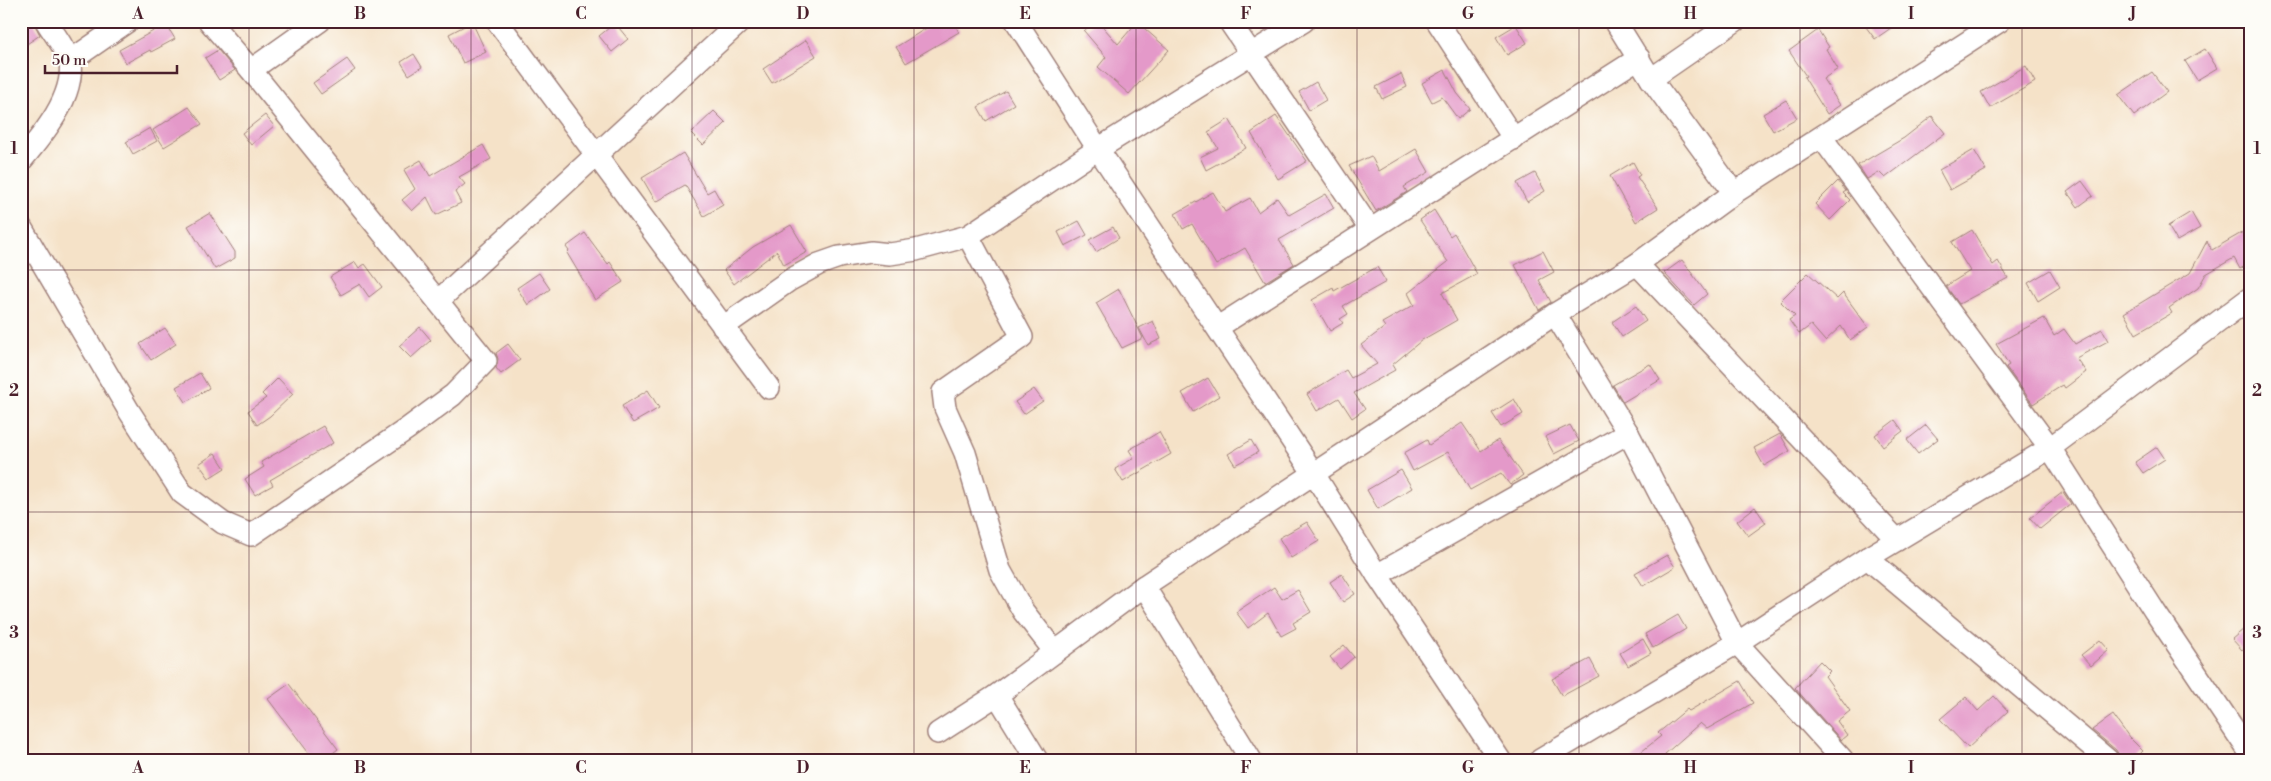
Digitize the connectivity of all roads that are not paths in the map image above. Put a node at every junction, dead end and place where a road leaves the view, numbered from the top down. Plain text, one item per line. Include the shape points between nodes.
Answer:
1 (46, 21) edge
2 (128, 21) edge
3 (209, 21) edge
4 (320, 21) edge
5 (497, 21) edge
6 (741, 21) edge
7 (1016, 21) edge
8 (1229, 21) edge
9 (1304, 21) edge
10 (1437, 21) edge
11 (1616, 21) edge
12 (1735, 21) edge
13 (1989, 24) edge
14 (1250, 55) junction
15 (1639, 58) junction
16 (70, 61) junction
17 (251, 70) junction
18 (1650, 79) junction
19 (1822, 138) junction
20 (1514, 139) junction
21 (1098, 149) junction
22 (595, 154) junction
23 (21, 161) edge
24 (1734, 194) junction
25 (21, 227) edge
26 (1370, 229) junction
27 (968, 236) junction
28 (1637, 264) junction
29 (2250, 298) edge
30 (438, 302) junction
31 (1555, 314) junction
32 (723, 327) junction
33 (1218, 327) junction
34 (769, 388) dead end
35 (1628, 432) junction
36 (2050, 448) junction
37 (1314, 474) junction
38 (1897, 540) junction
39 (1867, 558) junction
40 (1376, 575) junction
41 (1144, 586) junction
42 (1737, 644) junction
43 (1055, 652) junction
44 (997, 695) junction
45 (938, 733) dead end
46 (2250, 753) edge
47 (1037, 760) edge
48 (1251, 760) edge
49 (1500, 760) edge
50 (1540, 760) edge
51 (1843, 760) edge
52 (2108, 760) edge

1 - 16 street
2 - 16 street
3 - 17 street
4 - 17 street
5 - 22 street
6 - 22 street
7 - 21 street
8 - 14 street
9 - 14 street
10 - 20 street
11 - 15 street
12 - 18 street
13 - 19 street
14 - 21 street
14 - 26 street
15 - 18 street
15 - 20 street
16 - 23 street via 68,89 46,131
17 - 30 street
18 - 24 street
19 - 24 street
19 - 36 street
20 - 26 street
21 - 27 street
21 - 33 street
22 - 30 street
22 - 32 street
24 - 28 street
25 - 30 street via 182,494 223,523 252,535 422,418 452,395 486,361
26 - 33 street
27 - 32 street via 916,250 890,254 871,252 838,257 819,264 790,280
27 - 43 street via 1022,337 943,392 946,408 965,453 1000,570 1023,612
28 - 31 street
28 - 38 street
29 - 36 street
31 - 35 street
31 - 37 street
32 - 34 street
33 - 37 street
35 - 40 street
35 - 42 street
36 - 38 street
36 - 46 street
37 - 40 street
37 - 41 street
38 - 39 street
39 - 42 street
39 - 52 street
40 - 49 street
41 - 43 street
41 - 48 street
42 - 50 street
42 - 51 street
43 - 44 street
44 - 45 street
44 - 47 street

